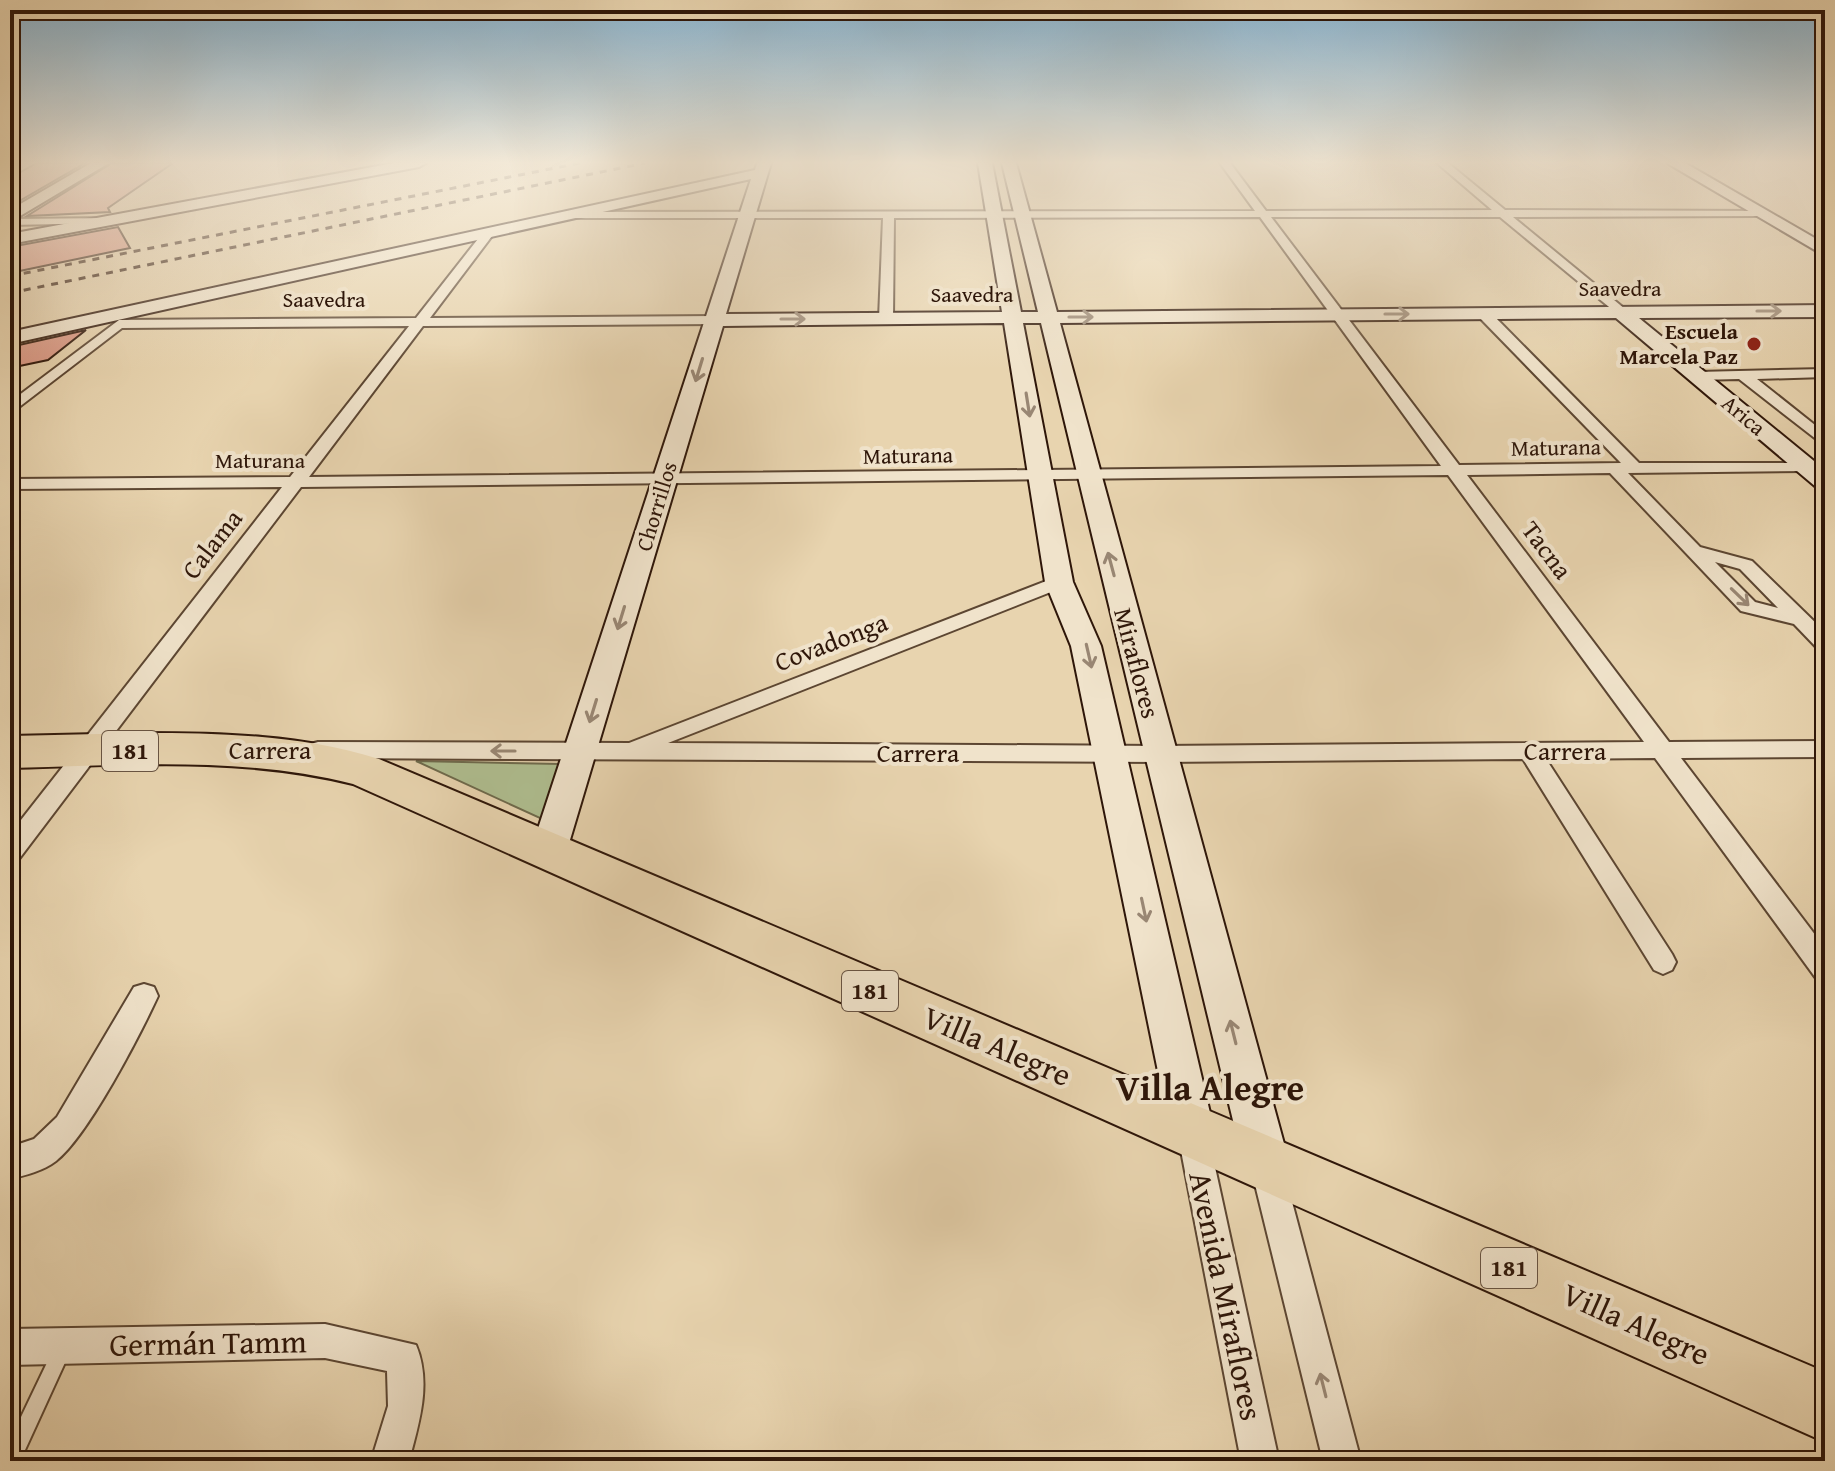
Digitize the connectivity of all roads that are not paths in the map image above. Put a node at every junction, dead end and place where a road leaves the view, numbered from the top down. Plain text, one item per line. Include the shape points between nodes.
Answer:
1 (49, 232) edge
2 (489, 232) joint
3 (742, 232) edge
4 (889, 232) edge
5 (1010, 232) edge
6 (1015, 232) edge
7 (1277, 232) edge
8 (1524, 232) edge
9 (1791, 232) edge
10 (10, 239) edge
11 (1825, 251) edge
12 (1825, 311) edge
13 (1620, 312) junction
14 (1484, 314) junction
15 (1339, 315) junction
16 (1048, 317) junction
17 (1013, 318) junction
18 (118, 319) junction
19 (886, 319) junction
20 (715, 320) junction
21 (420, 322) junction
22 (10, 338) edge
23 (1825, 373) edge
24 (1743, 375) junction
25 (1697, 376) junction
26 (10, 409) edge
27 (1825, 441) edge
28 (1614, 468) junction
29 (1635, 468) junction
30 (1454, 470) junction
31 (1040, 475) junction
32 (1087, 475) junction
33 (1819, 476) edge
34 (665, 480) junction
35 (296, 482) junction
36 (10, 484) edge
37 (1695, 551) junction
38 (1059, 582) junction
39 (1799, 619) junction
40 (1825, 644) edge
41 (1825, 749) edge
42 (251, 750) junction
43 (1664, 751) junction
44 (10, 752) edge
45 (87, 752) junction
46 (581, 752) junction
47 (623, 752) junction
48 (1530, 752) junction
49 (1111, 754) junction
50 (1161, 754) junction
51 (549, 850) junction
52 (10, 852) edge
53 (1663, 962) dead end
54 (1825, 969) edge
55 (144, 996) dead end
56 (1192, 1130) junction
57 (1266, 1162) junction
58 (10, 1163) edge
59 (64, 1346) junction
60 (10, 1347) edge
61 (1825, 1407) edge
62 (10, 1461) edge
63 (390, 1461) edge
64 (1260, 1461) edge
65 (1342, 1461) edge

1 - 10 street
2 - 18 street
2 - 21 street, Calama
3 - 20 street, Chorrillos
4 - 19 street
5 - 17 street, Miraflores
6 - 16 street, Miraflores
7 - 15 street, Tacna
8 - 13 street, Arica
9 - 11 street
13 -> 12 street, Saavedra
13 - 14 street, Saavedra
13 - 25 street, Arica
15 -> 14 street, Saavedra
14 - 29 street
16 -> 15 street, Saavedra
15 - 30 street, Tacna
16 - 17 street, Saavedra
16 - 32 street, Miraflores
17 - 19 street, Saavedra
17 -> 31 street, Miraflores
18 - 21 street, Saavedra
18 - 22 street
18 - 26 street
20 -> 19 street, Saavedra
20 - 21 street, Saavedra
20 -> 34 street, Chorrillos
21 - 35 street, Calama
23 - 24 street
24 - 25 street
24 - 27 street, Arica
25 - 33 street, Arica
28 - 29 street, Maturana
28 - 30 street, Maturana
28 - 37 street
29 - 33 street, Maturana
30 - 32 street, Maturana
30 - 43 street, Tacna
31 - 32 street, Maturana
31 - 34 street, Maturana
31 - 38 street, Miraflores
50 -> 32 street, Miraflores
34 - 35 street, Maturana
34 -> 46 street, Chorrillos
35 - 36 street, Maturana
35 - 45 street, Calama
37 - 39 street via 1746,565
37 -> 39 street via 1748,607
38 - 47 street, Covadonga
38 -> 49 street, Miraflores via 1086,646
39 - 40 street
41 - 43 street, Carrera
42 - 45 highway, Carrera / 181
46 -> 42 street, Carrera
42 - 51 highway, Villa Alegre / 181 via 308,756 364,770
43 - 48 street, Carrera
43 - 54 street, Tacna
44 - 45 highway, Carrera / 181
45 - 52 street, Calama
46 - 47 street, Carrera
46 - 51 street, Chorrillos
47 - 49 street, Carrera
48 - 50 street, Carrera
48 - 53 street
49 - 50 street, Carrera
49 -> 56 street, Miraflores
57 -> 50 street, Miraflores
51 - 56 highway, Villa Alegre / 181
55 - 58 street via 68,1128 45,1150
56 - 57 highway, Villa Alegre / 181
56 - 64 street, Avenida Miraflores
57 - 61 highway, Villa Alegre / 181
65 -> 57 street
59 - 60 street, Germán Tamm
59 - 62 lane
59 - 63 street, Germán Tamm via 325,1341 404,1357 406,1406

